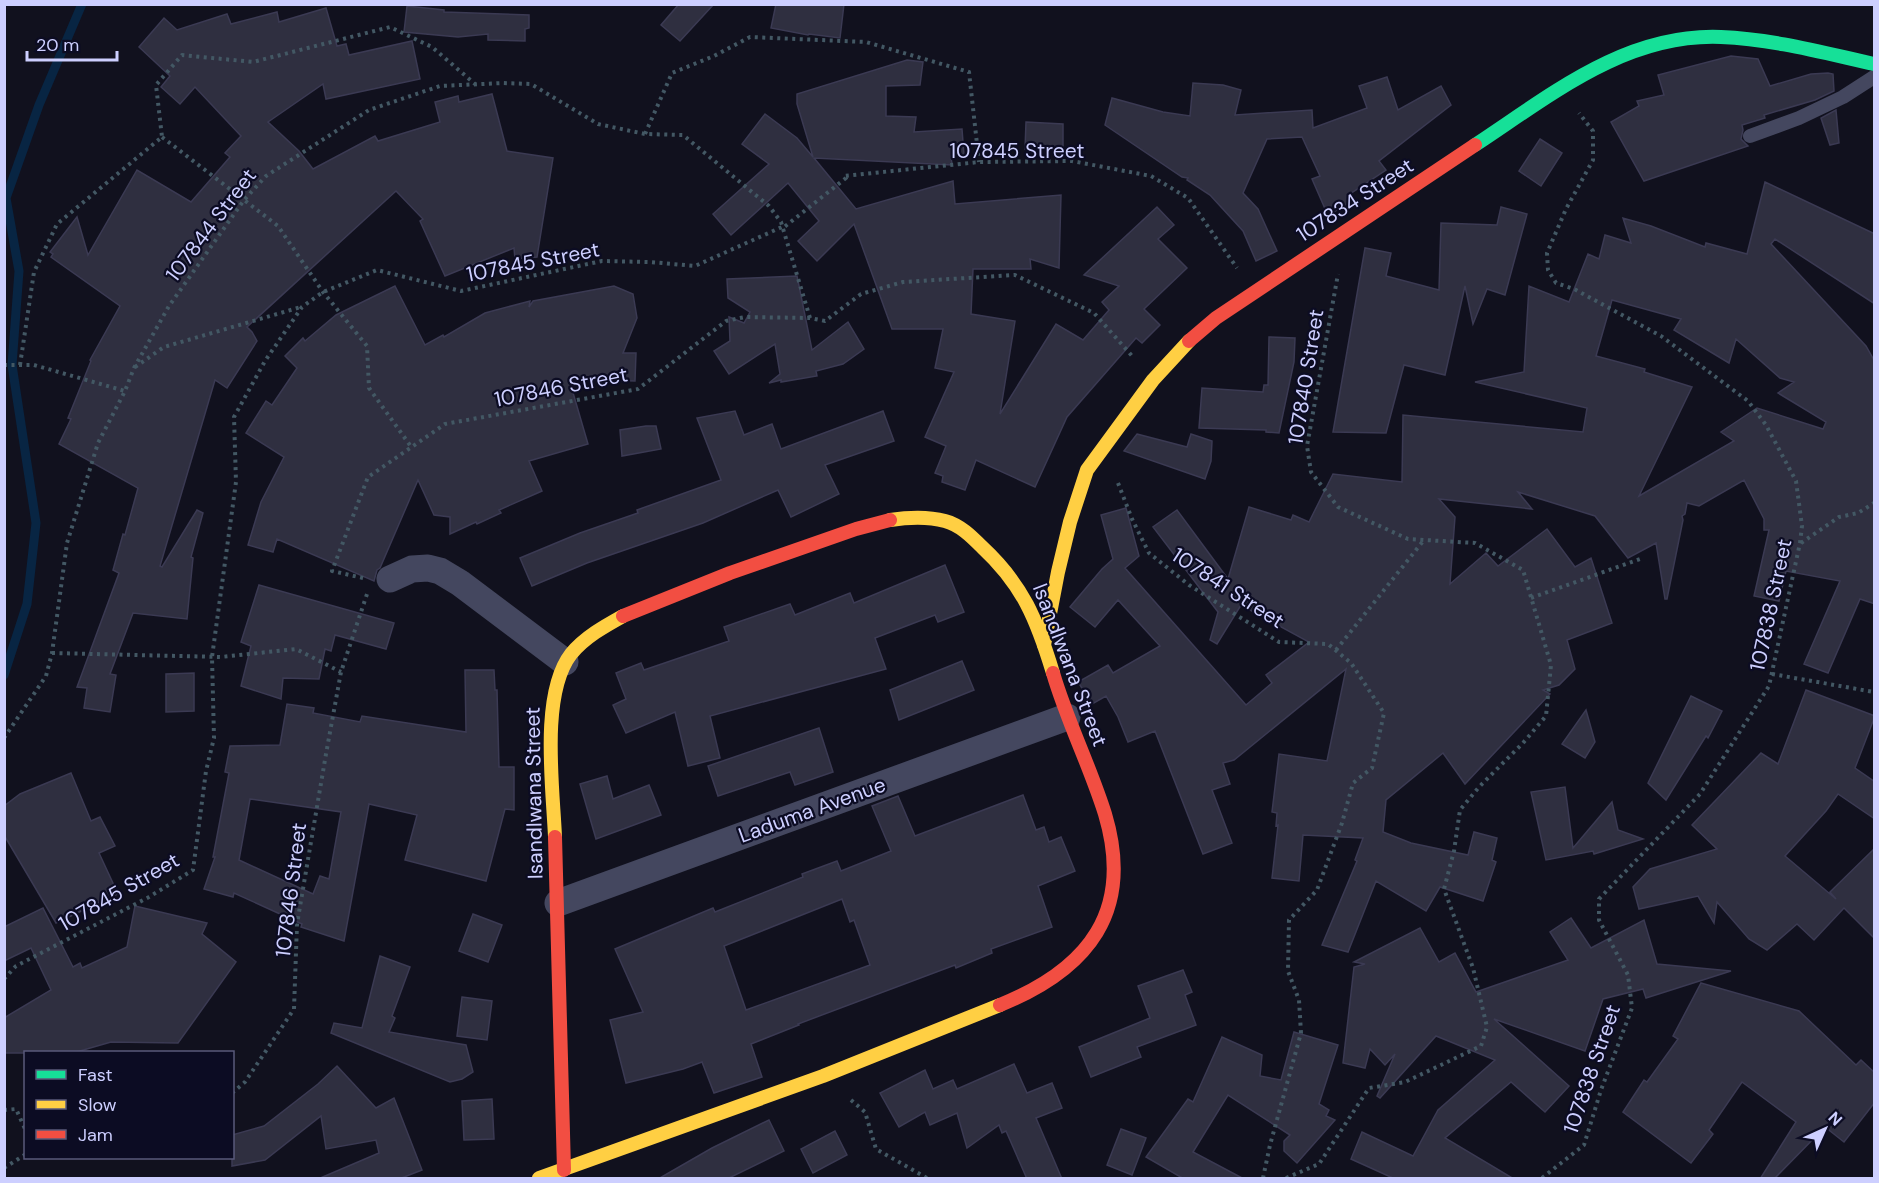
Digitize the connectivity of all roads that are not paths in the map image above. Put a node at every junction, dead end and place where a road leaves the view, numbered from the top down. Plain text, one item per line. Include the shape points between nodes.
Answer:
1 (1875, 64) edge
2 (1875, 77) edge
3 (1750, 136) dead end
4 (376, 583) road end
5 (1044, 645) junction
6 (565, 662) junction
7 (1067, 717) junction
8 (558, 903) junction
9 (564, 1170) junction
10 (539, 1179) edge

1 - 5 street, 107834 Street via 1731,36 1705,35 1629,51 1560,89 1216,318 1153,380 1087,470 1070,522
2 - 3 lane via 1799,118
4 - 6 street via 412,569 440,571
5 - 6 street, Isandlwana Street via 1018,586 968,532 948,522 912,517 884,522 725,574 624,615 600,628
5 - 7 street, Isandlwana Street
6 - 8 street, Isandlwana Street via 554,695 550,738
7 - 8 street, Laduma Avenue
7 - 9 street, Isandlwana Street via 1103,803 1112,837 1113,889 1100,930 1063,972 1007,1002 823,1076
8 - 9 street, Isandlwana Street
9 - 10 street, Isandlwana Street

